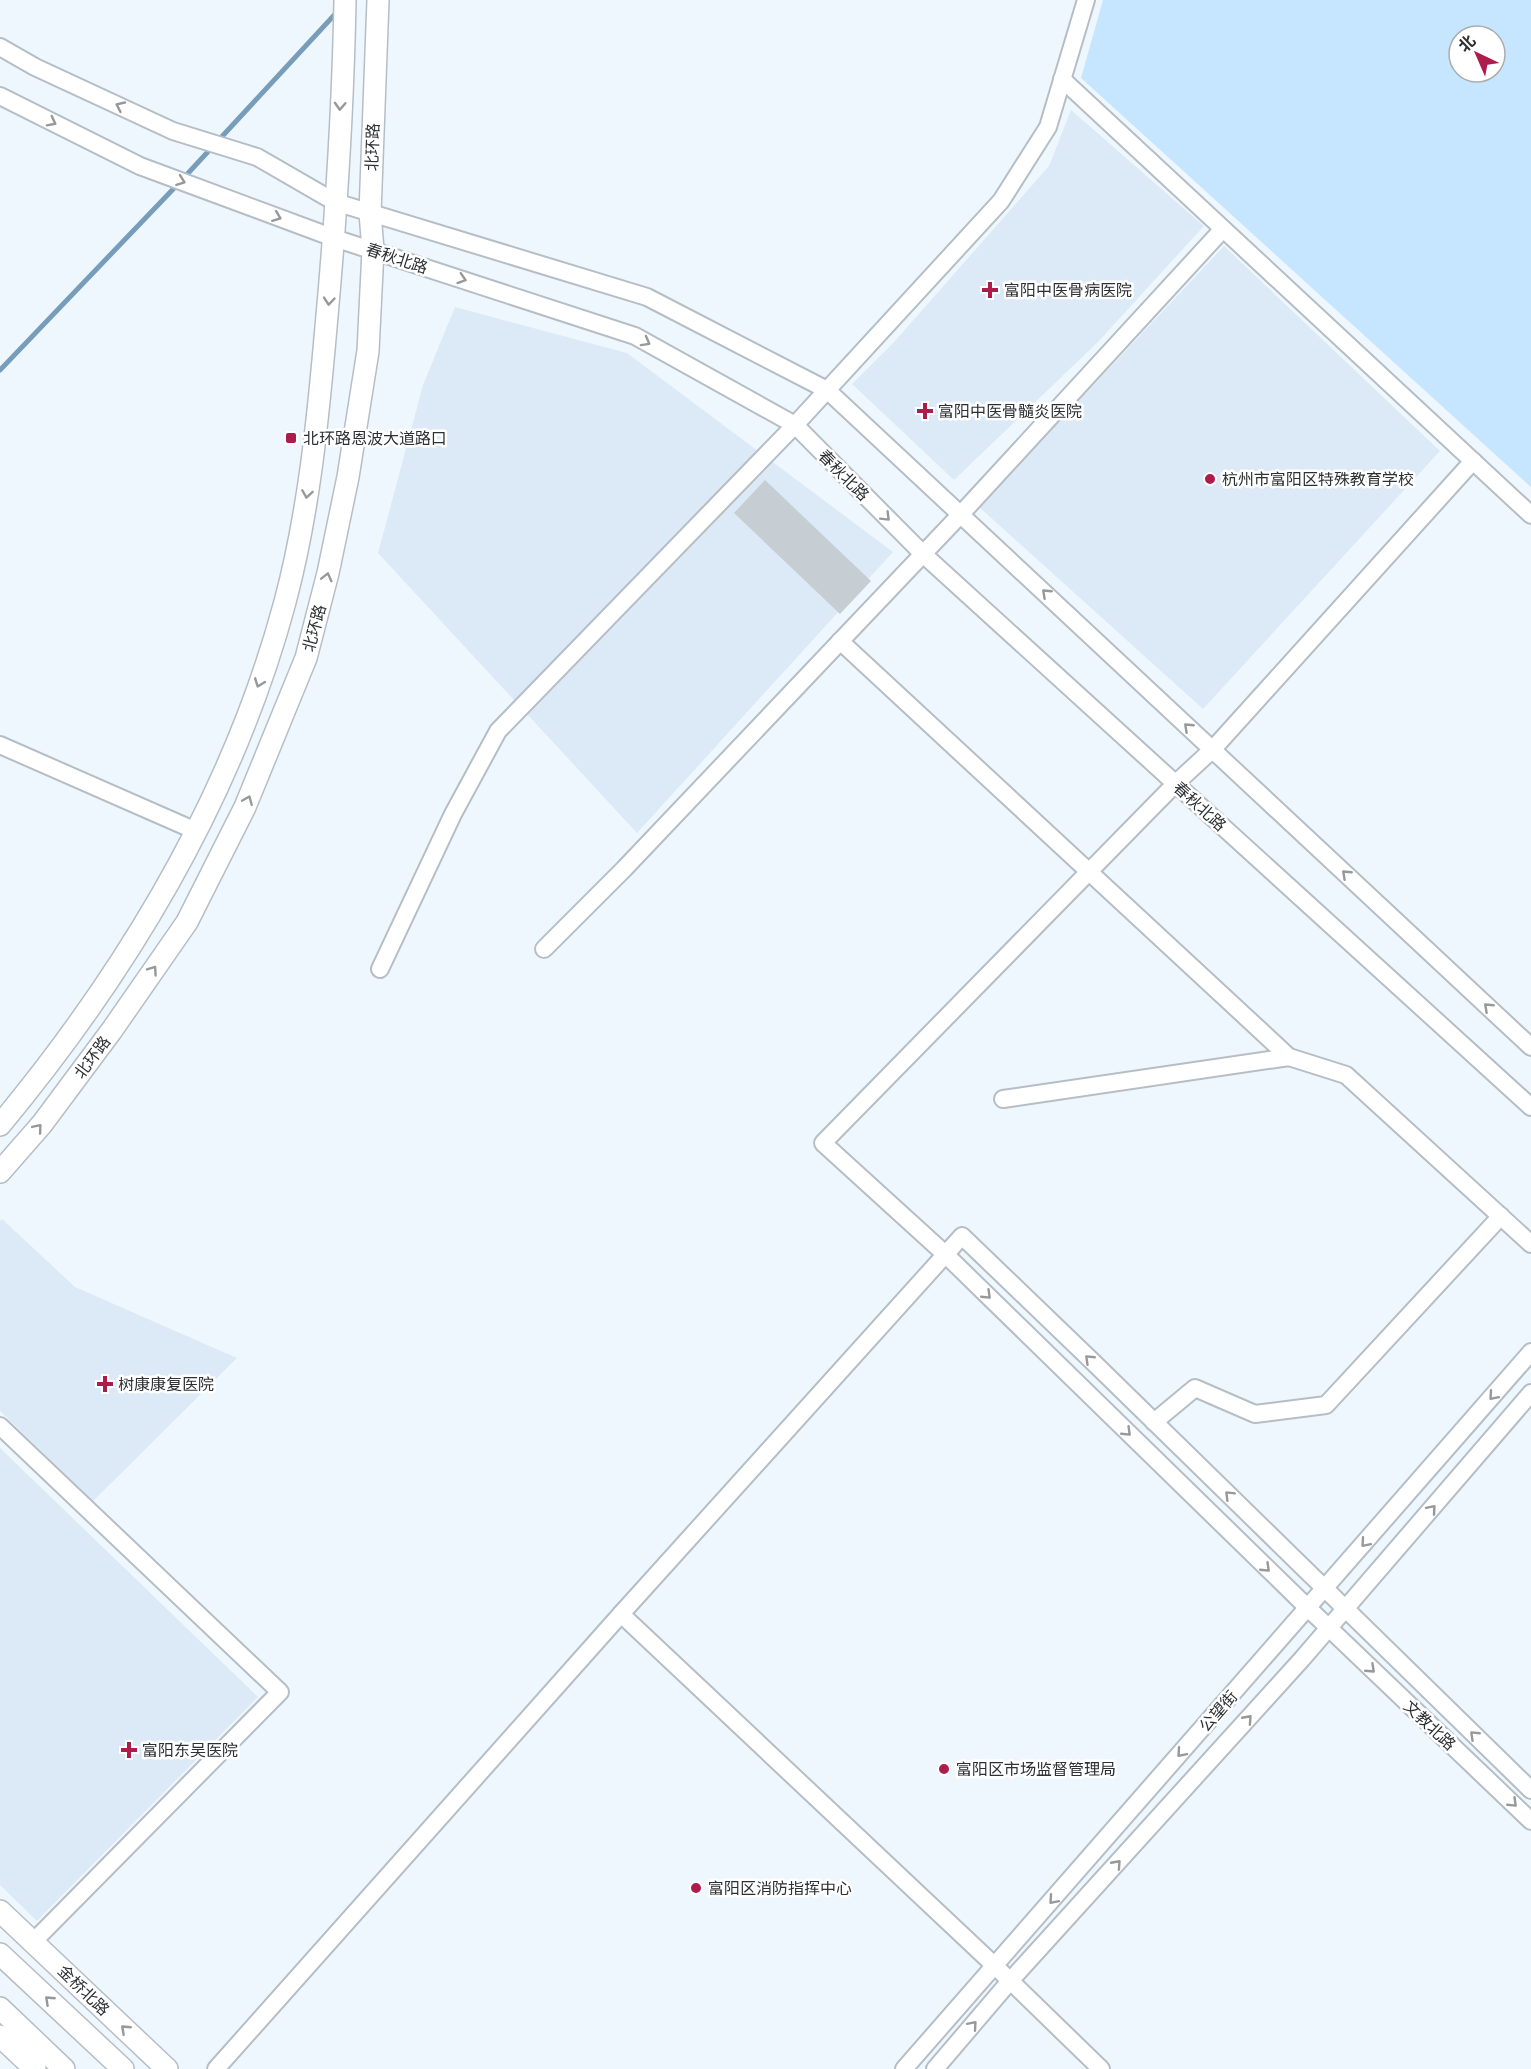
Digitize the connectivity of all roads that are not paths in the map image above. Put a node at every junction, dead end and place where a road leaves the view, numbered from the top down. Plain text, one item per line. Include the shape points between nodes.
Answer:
1 (345, 0) edge
2 (1086, 0) edge
3 (378, 7) edge
4 (0, 46) edge
5 (1062, 80) junction
6 (0, 96) edge
7 (335, 202) junction
8 (370, 213) junction
9 (1223, 229) junction
10 (334, 238) junction
11 (373, 250) junction
12 (827, 390) junction
13 (795, 425) junction
14 (1473, 461) junction
15 (961, 514) junction
16 (1531, 515) edge
17 (922, 554) junction
18 (840, 641) junction
19 (0, 745) edge
20 (1213, 750) junction
21 (1175, 784) junction
22 (196, 831) junction
23 (1089, 872) junction
24 (544, 949) dead end
25 (380, 969) dead end
26 (1531, 1047) edge
27 (1290, 1057) junction
28 (1003, 1099) dead end
29 (1531, 1107) edge
30 (0, 1125) edge
31 (0, 1172) edge
32 (1501, 1216) junction
33 (1531, 1244) edge
34 (945, 1254) junction
35 (1531, 1352) edge
36 (1531, 1393) edge
37 (1154, 1422) junction
38 (0, 1426) edge
39 (1325, 1589) junction
40 (1308, 1608) junction
41 (1346, 1609) junction
42 (621, 1614) junction
43 (1329, 1629) junction
44 (1528, 1782) edge
45 (1531, 1821) edge
46 (0, 1911) edge
47 (33, 1942) junction
48 (0, 1953) edge
49 (995, 1966) junction
50 (1010, 1981) junction
51 (98, 2003) junction
52 (0, 2008) edge
53 (76, 2025) junction
54 (0, 2036) edge
55 (35, 2069) edge
56 (64, 2069) edge
57 (123, 2069) edge
58 (167, 2069) edge
59 (216, 2069) edge
60 (904, 2069) edge
61 (935, 2069) edge
62 (1101, 2069) edge

1 -> 7 main road, 北环路
2 - 5 street
3 - 8 main road, 北环路
7 -> 4 street via 257,157 173,131 35,67
5 - 9 street
5 - 12 street via 1048,127 1000,201
6 -> 10 street, 春秋北路 via 140,166
7 - 8 street
7 - 10 main road, 北环路
8 - 11 main road, 北环路
8 - 12 street via 647,297
9 - 14 street
9 - 15 street
10 - 11 street, 春秋北路
10 -> 22 main road, 北环路 via 317,431 290,582 264,669
11 -> 13 street, 春秋北路 via 635,336
31 -> 11 main road, 北环路 via 42,1124 187,922 245,807 306,658 348,477 368,351
12 - 13 street
12 - 15 street
13 -> 17 street, 春秋北路
13 - 25 street via 498,730 453,814
14 - 16 street
14 - 20 street
15 - 17 street
20 -> 15 street
17 - 18 street
17 - 21 street, 春秋北路
18 - 23 street
18 - 24 street
19 - 22 street
20 - 21 street
26 -> 20 street
21 - 23 street
21 - 29 street, 春秋北路
22 - 30 main road, 北环路 via 150,917 97,997
23 - 27 street
23 - 34 street, 文教北路 via 823,1143
27 - 28 street
27 - 32 street via 1346,1075
32 - 33 street
32 - 37 street via 1326,1405 1256,1414 1195,1388
37 -> 34 street, 文教北路 via 962,1236
34 -> 40 street, 文教北路
34 - 42 street
35 -> 39 street, 公望街
41 -> 36 street, 公望街
39 -> 37 street, 文教北路
38 - 47 street via 280,1692
39 - 40 street, 公望街
39 - 41 street, 文教北路
40 - 43 street, 文教北路
40 -> 49 street, 公望街
41 - 43 street, 公望街
44 -> 41 street, 文教北路
42 - 49 street
42 - 59 street
43 -> 45 street, 文教北路
50 -> 43 street, 公望街
46 - 47 main road, 金桥北路
47 - 51 main road, 金桥北路
53 -> 48 main road, 金桥北路
49 - 50 street
49 - 60 street, 公望街
61 -> 50 street, 公望街
50 - 62 street
51 - 53 main road
58 -> 51 main road, 金桥北路
52 - 56 main road
53 - 57 main road, 金桥北路
54 - 55 main road

